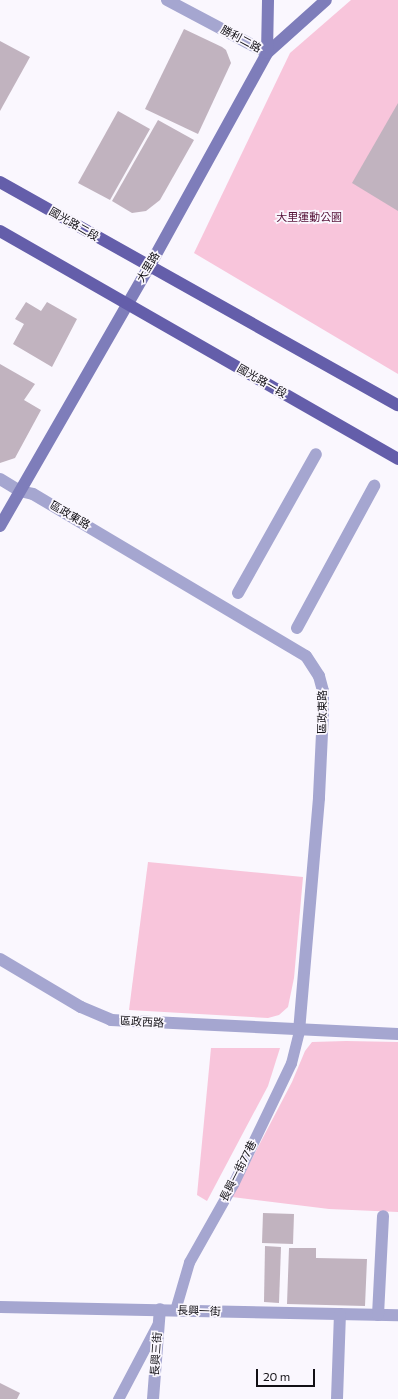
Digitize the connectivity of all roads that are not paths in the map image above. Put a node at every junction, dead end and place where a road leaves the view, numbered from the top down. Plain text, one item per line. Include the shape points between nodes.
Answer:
1 (167, 0) edge
2 (268, 0) edge
3 (326, 0) edge
4 (267, 53) junction
5 (0, 182) edge
6 (0, 232) edge
7 (149, 267) junction
8 (126, 302) junction
9 (398, 404) edge
10 (316, 454) dead end
11 (398, 459) edge
12 (0, 479) edge
13 (374, 486) dead end
14 (20, 491) junction
15 (0, 526) edge
16 (238, 593) dead end
17 (297, 628) dead end
18 (0, 959) edge
19 (299, 1031) junction
20 (398, 1034) edge
21 (383, 1216) dead end
22 (0, 1307) edge
23 (160, 1308) junction
24 (175, 1310) junction
25 (340, 1314) junction
26 (378, 1315) junction
27 (398, 1315) edge
28 (157, 1325) junction
29 (118, 1399) edge
30 (153, 1399) edge
31 (337, 1399) edge

1 - 4 street, 勝利二路
2 - 4 street, 大里路
3 - 4 street, 勝利二路
4 - 7 street, 大里路
5 - 7 main road, 國光路二段
6 - 8 main road
7 - 8 street, 大里路
7 - 9 main road
8 - 11 main road, 國光路一段
8 - 14 street, 大里路
10 - 16 street
12 - 14 street, 區政東路
13 - 17 street
14 - 15 street, 大里路
14 - 19 street, 區政東路 via 40,498 306,656 320,676 323,712 319,798
18 - 19 street, 區政西路 via 81,1007 110,1020
19 - 20 street, 區政西路
19 - 24 lane, 長興一街77巷 via 291,1063 233,1184 189,1262
21 - 26 street
22 - 23 street, 長興一街
23 - 24 street, 長興一街
23 - 28 street, 長興三街
24 - 25 street, 長興一街
25 - 26 street, 長興一街
25 - 31 street
26 - 27 street, 長興一街
28 - 29 lane
28 - 30 street, 長興三街

